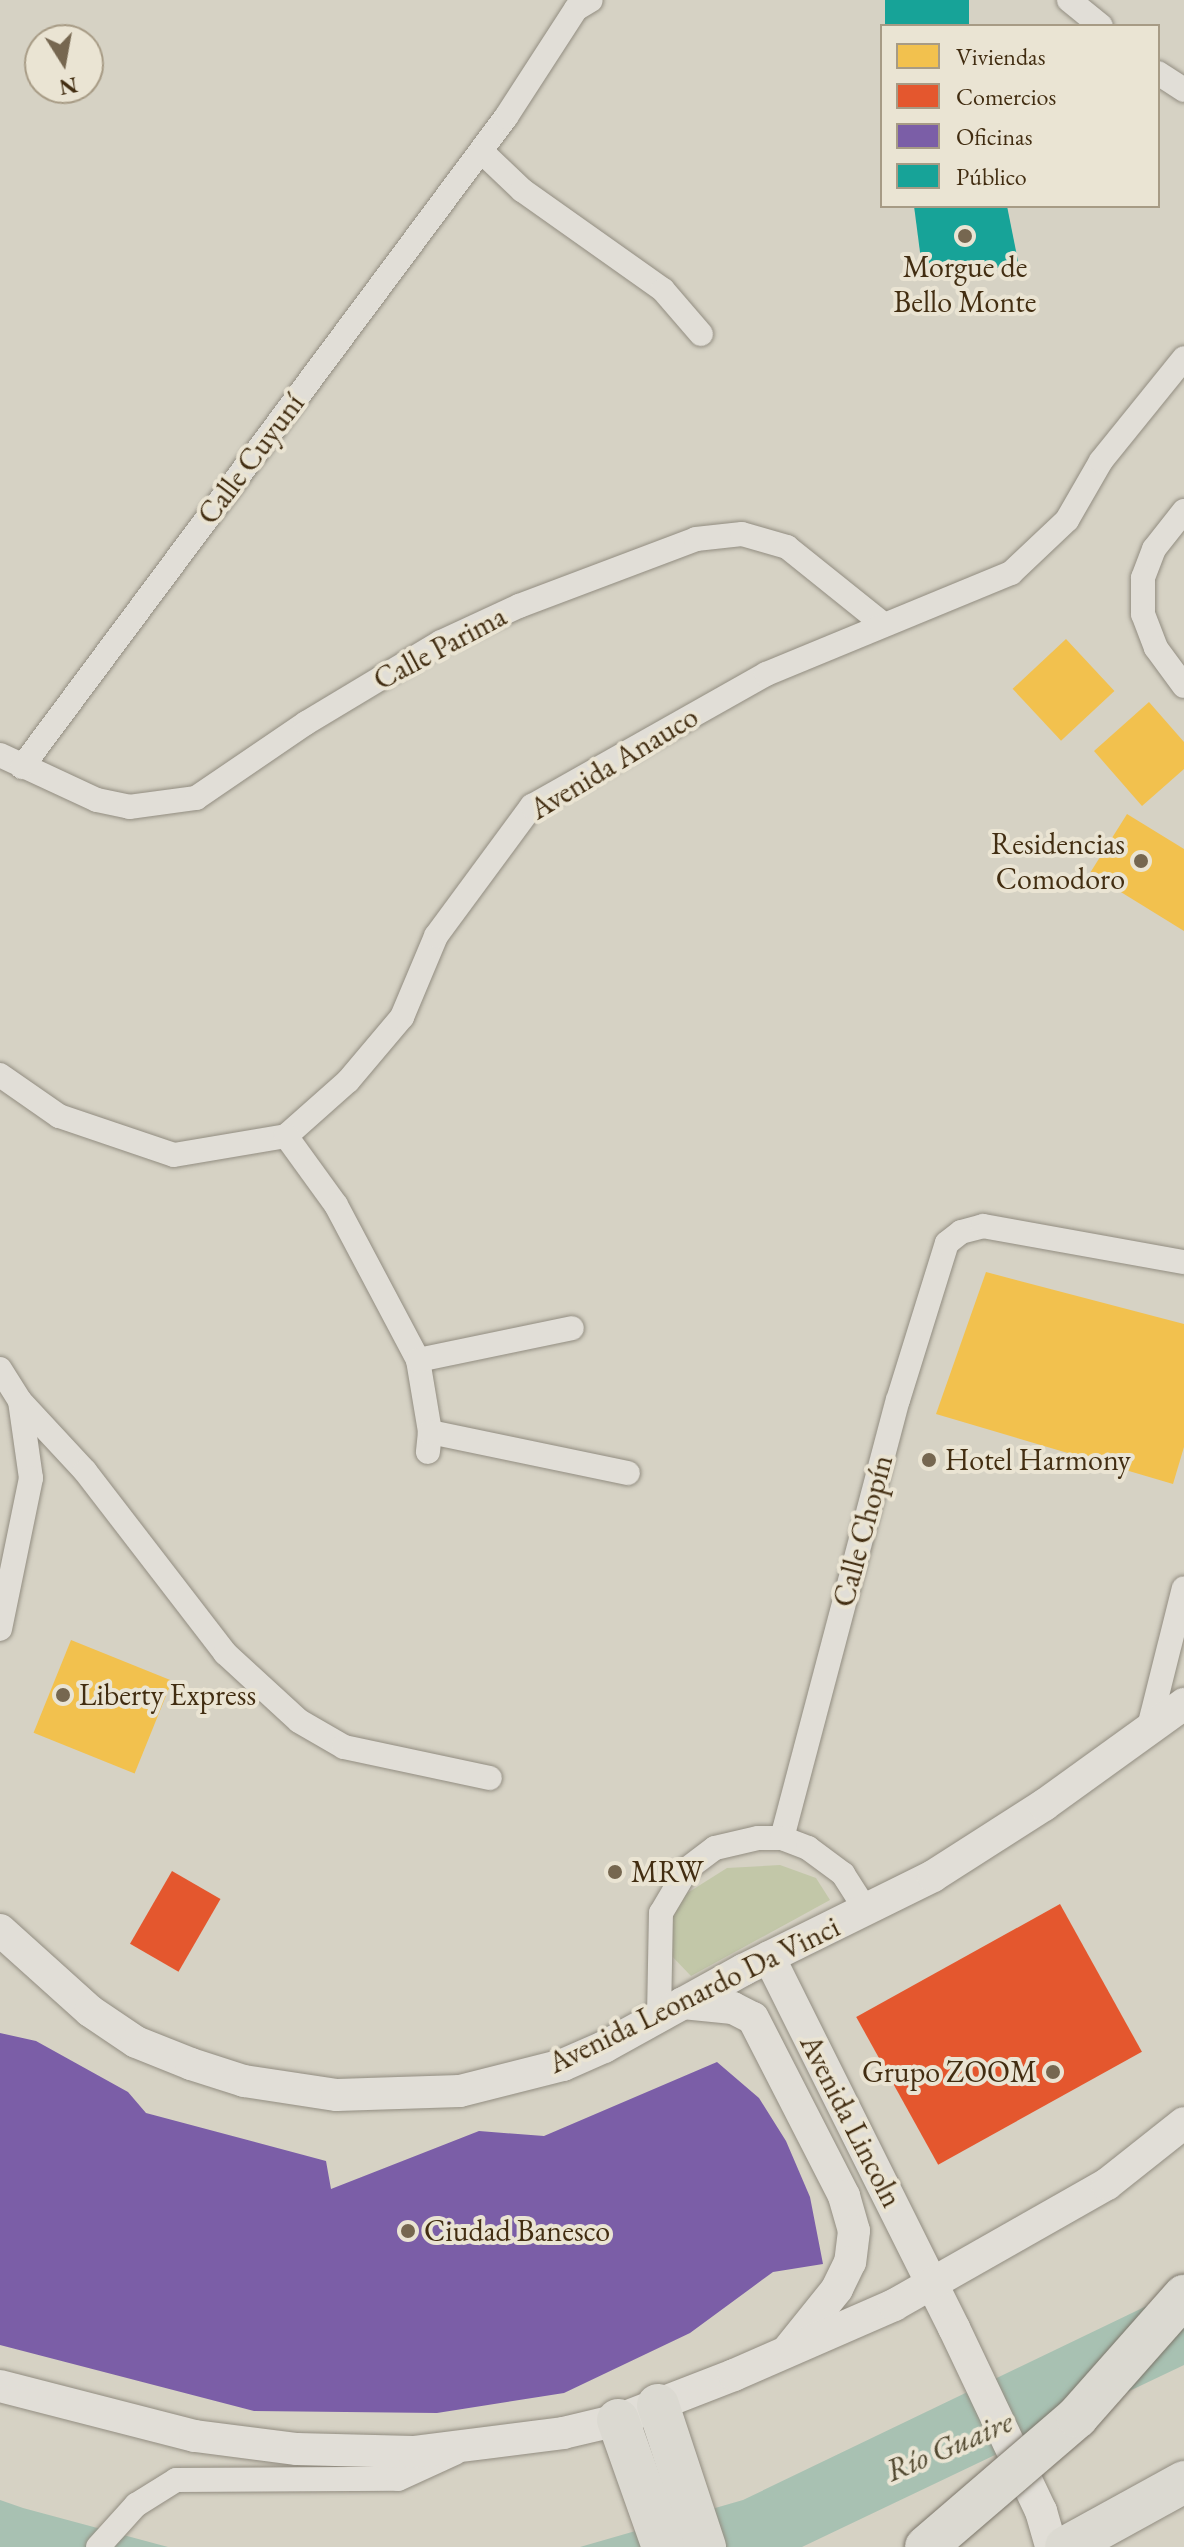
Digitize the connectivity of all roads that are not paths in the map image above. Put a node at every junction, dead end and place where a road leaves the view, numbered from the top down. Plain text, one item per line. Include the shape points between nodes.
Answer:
1 (591, 0) edge
2 (1069, 0) edge
3 (1099, 24) edge
4 (1160, 74) edge
5 (1184, 90) edge
6 (481, 151) junction
7 (701, 334) dead end
8 (1184, 358) edge
9 (1184, 511) edge
10 (882, 623) junction
11 (1184, 686) edge
12 (0, 755) edge
13 (22, 767) junction
14 (0, 1075) edge
15 (286, 1136) junction
16 (1184, 1262) edge
17 (572, 1328) dead end
18 (418, 1360) junction
19 (0, 1369) edge
20 (20, 1401) junction
21 (628, 1473) dead end
22 (1182, 1602) edge
23 (0, 1629) edge
24 (1184, 1704) edge
25 (1148, 1731) junction
26 (490, 1778) dead end
27 (782, 1838) junction
28 (866, 1910) junction
29 (0, 1930) edge
30 (769, 1957) junction
31 (671, 2010) junction
32 (1184, 2123) edge
33 (933, 2285) junction
34 (1184, 2296) edge
35 (786, 2353) junction
36 (0, 2386) edge
37 (660, 2413) junction
38 (621, 2430) junction
39 (468, 2447) junction
40 (1184, 2482) edge
41 (1184, 2515) edge
42 (1122, 2537) edge
43 (98, 2547) edge
44 (663, 2547) edge
45 (705, 2547) edge
46 (926, 2547) edge
47 (1051, 2547) edge
48 (1066, 2547) edge

1 - 6 street, Calle Cuyuní via 576,9
2 - 3 street
4 - 5 street
6 - 7 street via 522,190 663,290
6 - 13 street, Calle Cuyuní
8 - 10 street, Avenida Anauco via 1101,461 1067,520 1011,573
9 - 11 street via 1154,549 1143,578 1143,602 1156,648
10 - 13 street, Calle Parima via 787,547 742,534 696,539 519,606 441,642 306,723 196,798 129,807 97,800
10 - 15 street, Avenida Anauco via 766,674 532,806 436,936 402,1017 348,1081
12 - 13 street, Calle Parima
14 - 15 street via 59,1116 174,1155
15 - 18 street via 336,1205
16 - 27 street, Calle Chopín via 983,1226 947,1243 898,1400
17 - 18 street
18 - 21 street via 429,1442
19 - 20 street
20 - 23 street via 31,1452 29,1507
20 - 26 street via 85,1471 225,1653 299,1721 344,1747
22 - 25 street
24 - 25 street, Avenida Leonardo Da Vinci
25 - 28 street, Avenida Leonardo Da Vinci via 998,1835
27 - 28 street via 827,1859
27 - 31 street via 738,1840 687,1869 661,1913
28 - 30 street, Avenida Leonardo Da Vinci
29 - 31 street, Avenida Leonardo Da Vinci via 90,2011 136,2042 244,2081 294,2091 389,2097 460,2091 563,2065
30 - 31 street, Avenida Leonardo Da Vinci
30 - 33 street, Avenida Lincoln
31 - 35 street via 733,2008 753,2018 844,2196 854,2231 850,2262 837,2289
32 - 33 street via 1107,2184
33 - 35 street
33 - 47 street, Avenida Lincoln via 1041,2511
34 - 46 highway, bridge via 1077,2417
35 - 37 street
36 - 39 street via 195,2436 357,2453
37 - 38 street
37 - 45 highway
38 - 39 street
38 - 44 highway
39 - 43 street via 398,2479 176,2480 136,2505
40 - 42 highway
41 - 42 highway
42 - 48 highway

